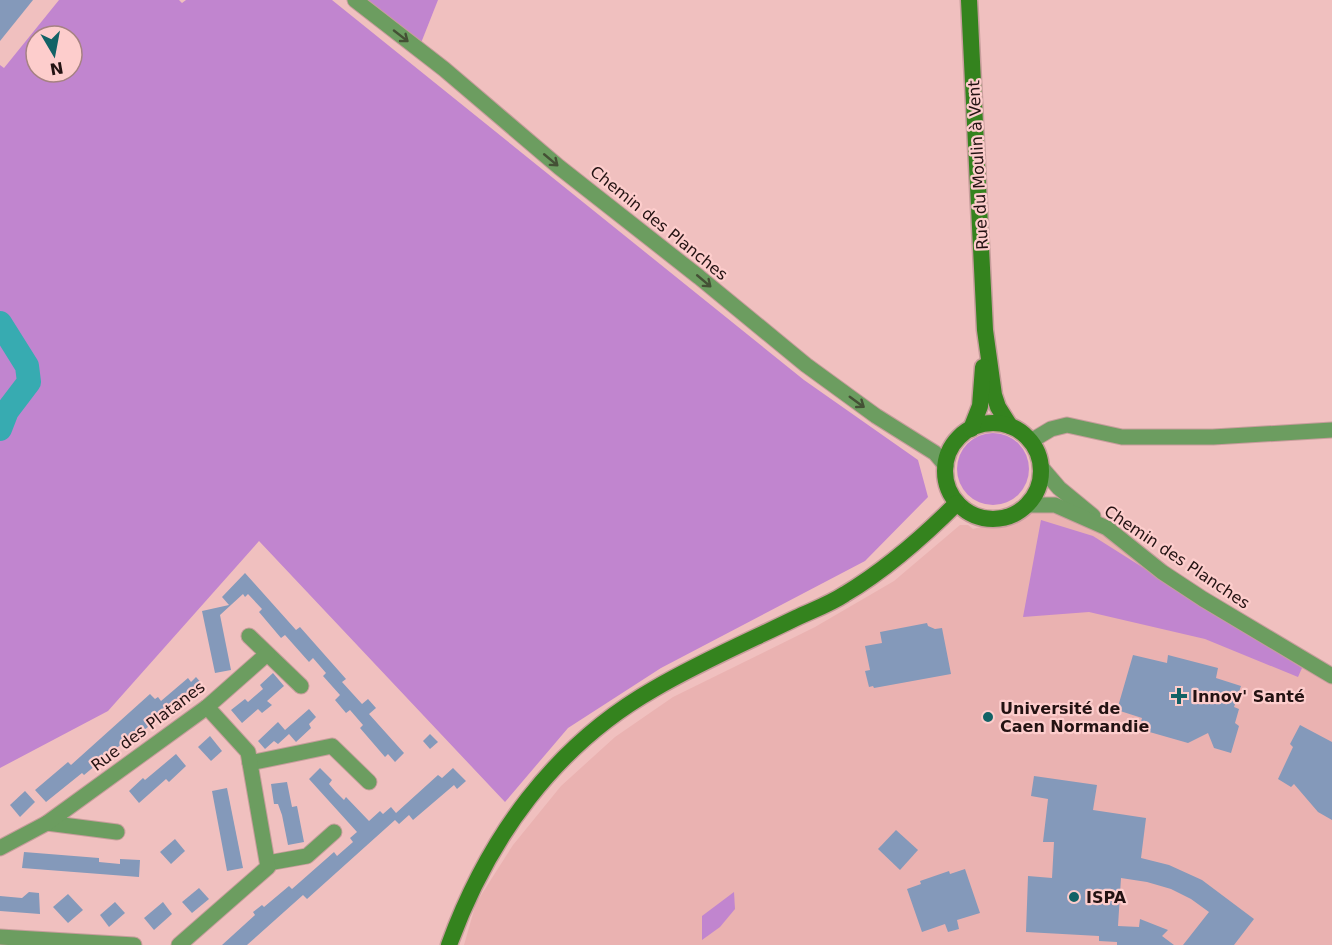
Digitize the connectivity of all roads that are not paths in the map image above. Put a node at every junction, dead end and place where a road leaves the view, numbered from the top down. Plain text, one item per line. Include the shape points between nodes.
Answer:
1 (355, 0) edge
2 (969, 0) edge
3 (985, 330) junction
4 (1010, 426) junction
5 (971, 429) junction
6 (1332, 430) edge
7 (1031, 441) junction
8 (946, 466) junction
9 (1041, 467) junction
10 (957, 503) junction
11 (1028, 505) junction
12 (1107, 528) junction
13 (249, 636) dead end
14 (267, 654) junction
15 (1332, 676) edge
16 (301, 686) dead end
17 (207, 707) junction
18 (250, 763) junction
19 (369, 782) dead end
20 (47, 823) junction
21 (117, 832) dead end
22 (334, 832) dead end
23 (0, 848) edge
24 (268, 863) junction
25 (0, 937) edge
26 (134, 945) edge
27 (179, 945) edge
28 (450, 945) edge

1 -> 8 street, Chemin des Planches via 806,365 934,453
2 - 3 main road, Rue du Moulin à Vent
3 - 4 main road via 994,395
3 - 5 main road via 980,406
4 - 5 main road via 986,424
4 - 7 main road
5 - 8 main road via 958,439
6 - 7 street via 1213,437 1122,436 1068,426 1051,429
7 - 9 main road
8 - 10 main road via 948,486
9 - 11 main road via 1041,481
9 - 12 street via 1059,488
10 - 11 main road via 990,519 1012,516
10 - 28 main road via 888,566 844,595 682,674 599,726 545,778 510,821 477,879
11 - 12 street, Chemin des Planches via 1055,505
12 - 15 street, Chemin des Planches via 1162,572
13 - 14 street
14 - 16 street
14 - 17 street, Rue des Platanes
17 - 18 street via 248,752
17 - 20 street, Rue des Platanes
18 - 19 street via 332,746
18 - 24 street
20 - 21 street
20 - 23 street, Rue des Platanes
22 - 24 street via 307,856
24 - 27 street via 267,870
25 - 26 street

